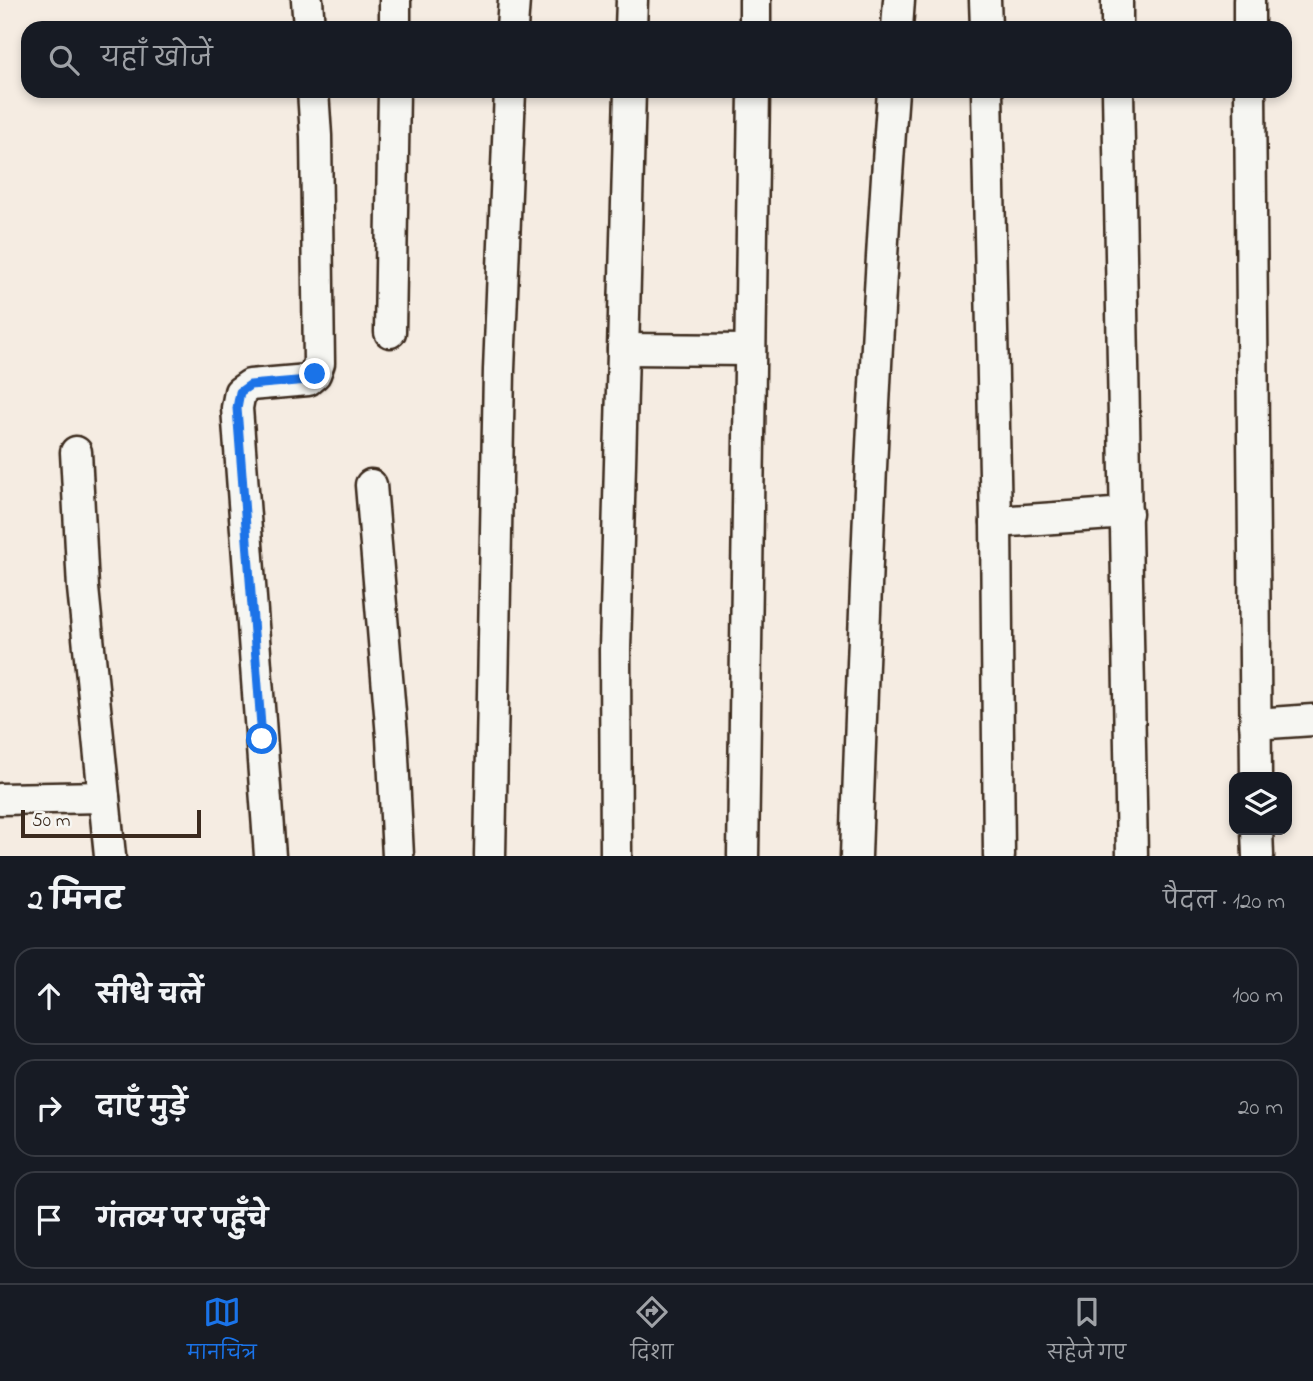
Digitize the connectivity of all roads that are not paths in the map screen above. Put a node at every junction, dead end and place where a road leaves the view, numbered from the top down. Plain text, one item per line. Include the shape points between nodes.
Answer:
1 (307, 0) edge
2 (396, 0) edge
3 (514, 0) edge
4 (632, 0) edge
5 (755, 0) edge
6 (899, 0) edge
7 (985, 0) edge
8 (1117, 0) edge
9 (1249, 0) edge
10 (308, 21) edge
11 (395, 21) edge
12 (513, 21) edge
13 (631, 21) edge
14 (755, 21) edge
15 (898, 21) edge
16 (986, 21) edge
17 (1117, 21) edge
18 (1249, 21) edge
19 (313, 98) edge
20 (394, 98) edge
21 (510, 98) edge
22 (629, 98) edge
23 (754, 98) edge
24 (892, 98) edge
25 (987, 98) edge
26 (1118, 98) edge
27 (1250, 98) edge
28 (390, 332) dead end
29 (623, 349) junction
30 (750, 350) junction
31 (76, 452) dead end
32 (371, 485) dead end
33 (1127, 513) junction
34 (996, 523) junction
35 (1313, 720) edge
36 (1255, 724) junction
37 (1256, 772) edge
38 (104, 797) junction
39 (0, 799) edge
40 (1257, 835) edge
41 (110, 856) edge
42 (270, 856) edge
43 (398, 856) edge
44 (490, 856) edge
45 (616, 856) edge
46 (743, 856) edge
47 (856, 856) edge
48 (999, 856) edge
49 (1132, 856) edge
50 (1258, 856) edge

1 - 10 street
2 - 11 street
3 - 12 street
4 - 13 street
5 - 14 street
6 - 15 street
7 - 16 street
8 - 17 street
9 - 18 street
19 - 42 street via 319,363 308,380 250,385 240,392 237,408
20 - 28 street
21 - 44 street via 499,370
22 - 29 street
23 - 30 street
24 - 47 street via 869,486
25 - 34 street
26 - 33 street
27 - 36 street
29 - 30 street
29 - 45 street via 615,650
30 - 46 street
31 - 38 street via 83,588
32 - 43 street
33 - 34 street
33 - 49 street
34 - 48 street
35 - 36 street
36 - 37 street
38 - 39 street
38 - 41 street
40 - 50 street

